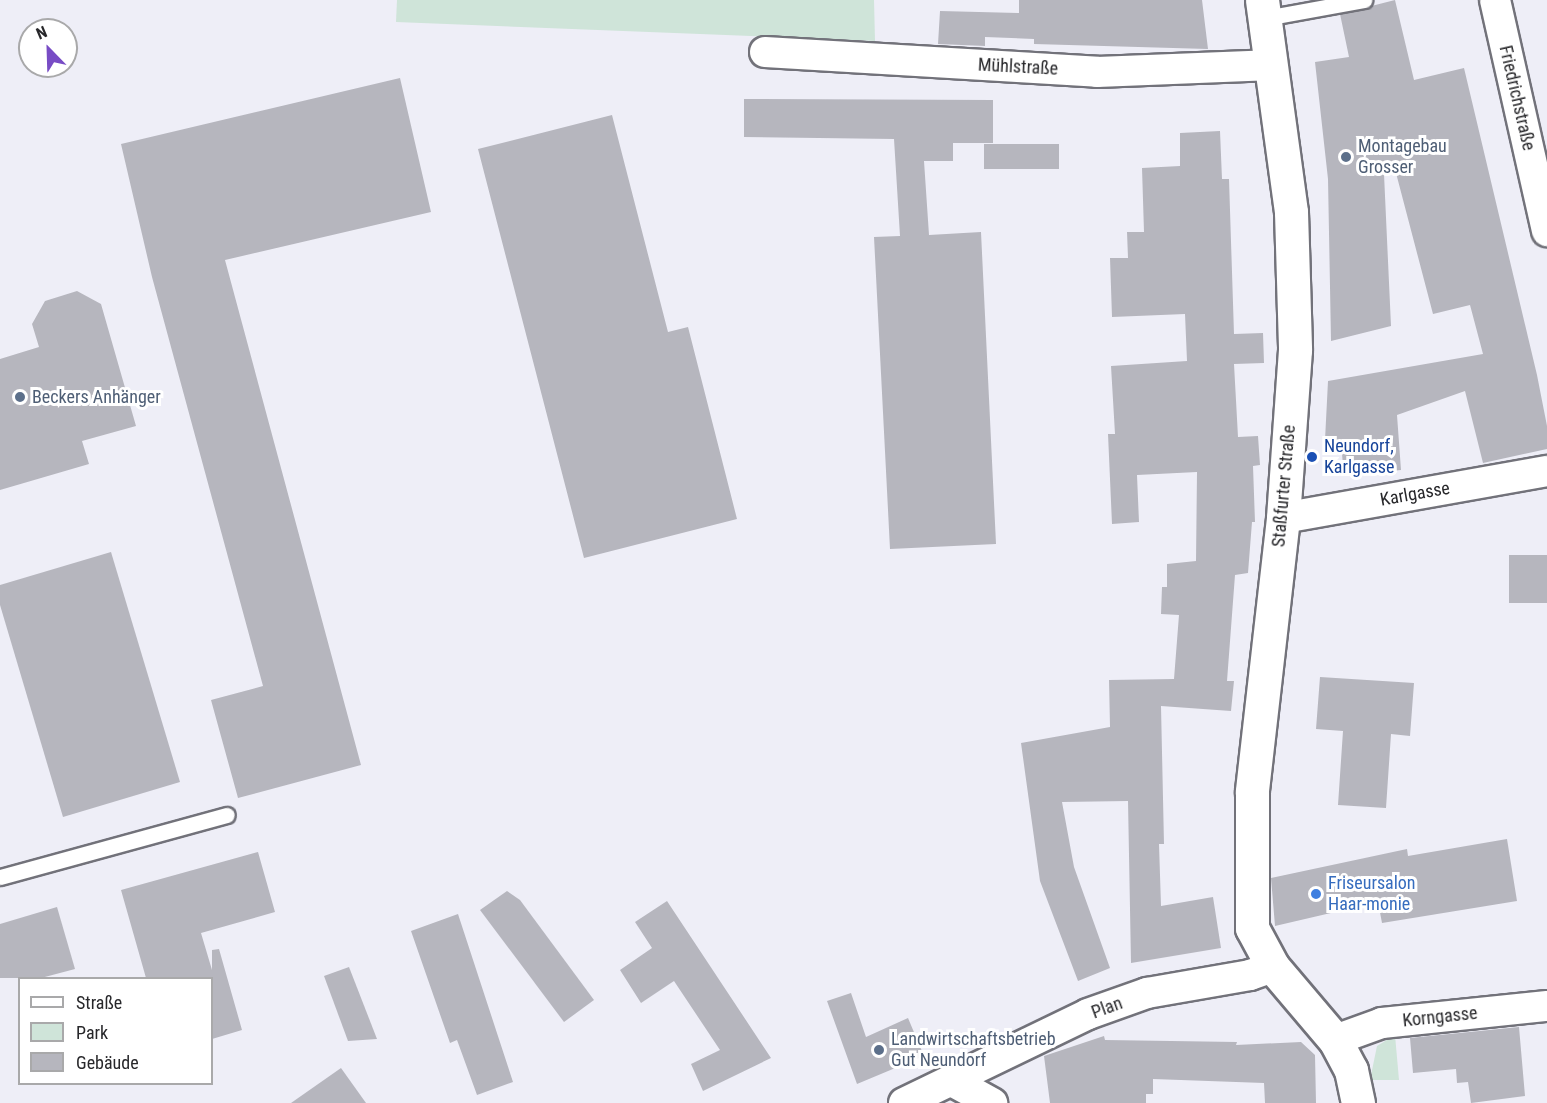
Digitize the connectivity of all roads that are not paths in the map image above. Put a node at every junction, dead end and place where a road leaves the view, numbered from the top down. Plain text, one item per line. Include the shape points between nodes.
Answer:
1 (1364, 0) edge
2 (1495, 0) edge
3 (1263, 9) edge
4 (765, 52) dead end
5 (1272, 65) junction
6 (1547, 231) edge
7 (1547, 471) edge
8 (1283, 518) junction
9 (227, 814) dead end
10 (0, 877) edge
11 (1273, 967) junction
12 (1547, 1006) edge
13 (1335, 1040) junction
14 (952, 1081) junction
15 (904, 1103) edge
16 (992, 1103) edge
17 (1358, 1103) edge

1 - 3 lane
2 - 6 street, Friedrichstraße
3 - 5 main road, Staßfurter Straße
4 - 5 street, Mühlstraße via 1097,72
5 - 8 main road, Staßfurter Straße via 1291,212 1295,350
7 - 8 street, Karlgasse
8 - 11 main road, Staßfurter Straße via 1255,758 1250,877 1252,928
9 - 10 lane
11 - 13 main road, Staßfurter Straße
11 - 14 street, Plan via 1137,997 1088,1014
12 - 13 street, Korngasse via 1382,1023
13 - 17 main road, Staßfurter Straße via 1351,1070
14 - 15 street, Plan
14 - 16 street

